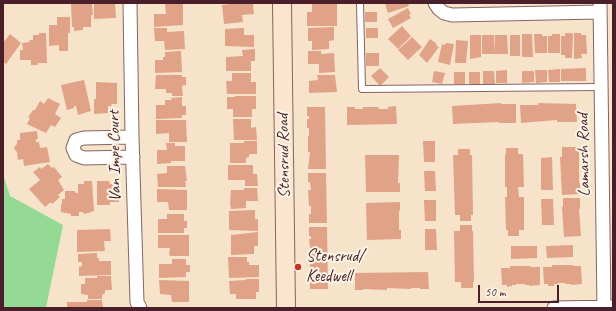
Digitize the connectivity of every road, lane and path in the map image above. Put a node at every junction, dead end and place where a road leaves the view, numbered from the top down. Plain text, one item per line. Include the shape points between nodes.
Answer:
1 (130, 3) edge
2 (282, 3) edge
3 (360, 3) edge
4 (435, 3) edge
5 (600, 8) edge
6 (601, 87) junction
7 (132, 137) junction
8 (133, 157) junction
9 (607, 307) edge
10 (140, 308) edge
11 (286, 308) edge
12 (554, 308) edge

1 - 7 street, Van Impe Court
2 - 11 street, Stensrud Road
3 - 6 lane via 362,89
4 - 5 street via 444,13 452,15
5 - 6 street, Lamarsh Road
6 - 9 street, Lamarsh Road
7 - 8 street, Van Impe Court
7 - 8 street via 84,138 76,140 73,148 76,155 84,158
8 - 10 street, Van Impe Court via 137,302
9 - 12 street

